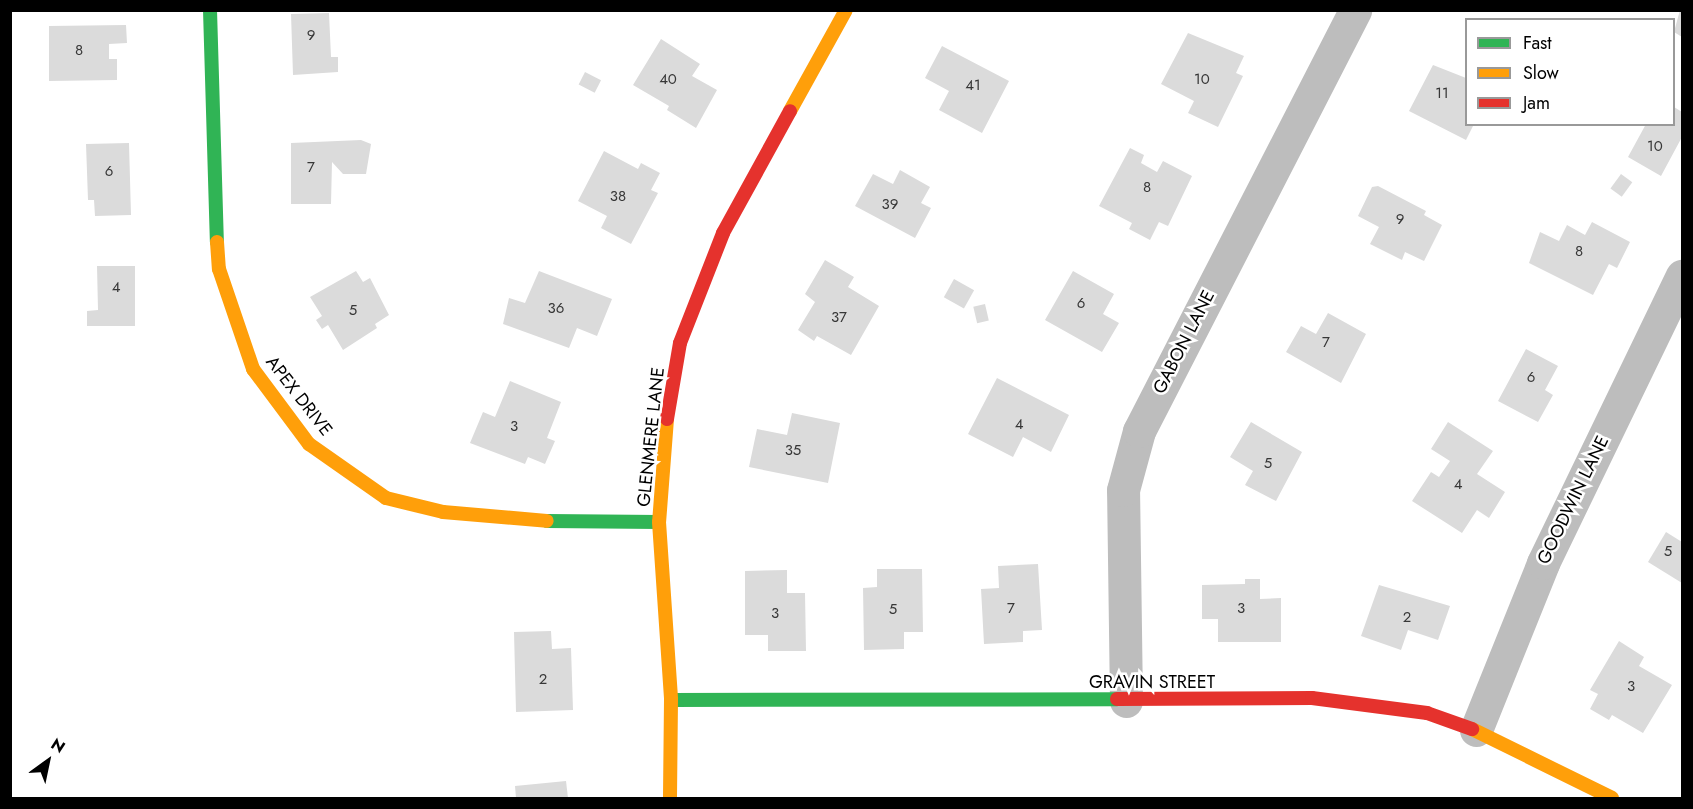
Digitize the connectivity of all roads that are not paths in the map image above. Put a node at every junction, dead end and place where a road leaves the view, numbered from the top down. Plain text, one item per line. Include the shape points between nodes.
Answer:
1 (210, 10) edge
2 (846, 10) edge
3 (1355, 10) edge
4 (1683, 276) edge
5 (659, 522) junction
6 (671, 699) junction
7 (1126, 701) junction
8 (1476, 730) junction
9 (670, 798) edge
10 (1612, 798) edge

1 - 5 street, APEX DRIVE via 213,195 219,269 253,369 309,444 386,498 443,512 532,521
2 - 5 street, GLENMERE LANE via 723,233 680,343 667,416
3 - 7 street, GABON LANE via 1139,431 1123,490
4 - 8 street, GOODWIN LANE via 1543,563
5 - 6 street, GLENMERE LANE
6 - 7 street, GRAVIN STREET
6 - 9 street, GLENMERE LANE
7 - 8 street, GRAVIN STREET via 1312,699 1427,712
8 - 10 street, GRAVIN STREET

